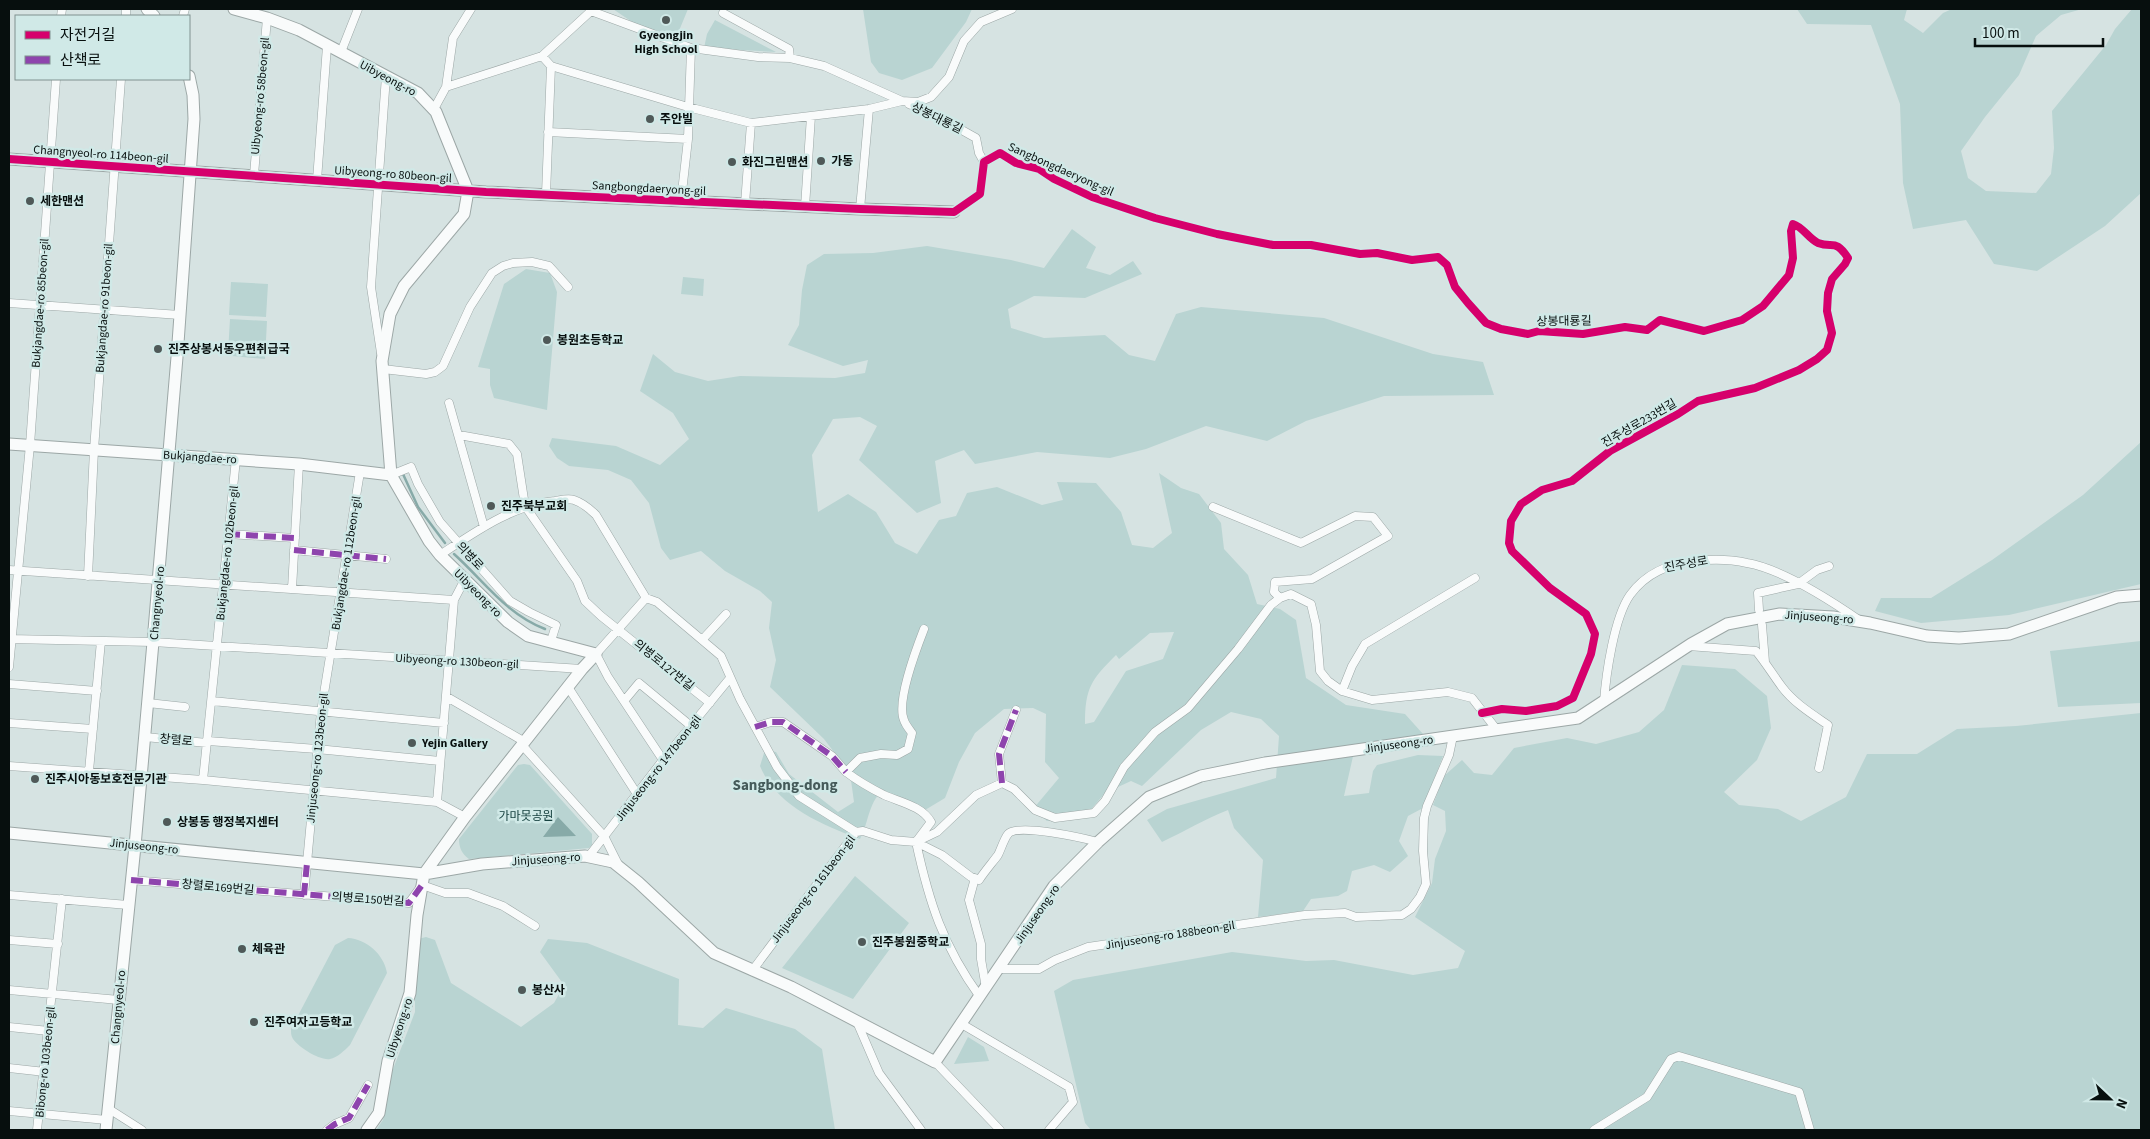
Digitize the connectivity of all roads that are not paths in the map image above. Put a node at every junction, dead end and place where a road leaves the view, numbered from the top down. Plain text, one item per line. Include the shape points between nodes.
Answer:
1 (234, 9) edge
2 (358, 9) edge
3 (471, 9) edge
4 (1012, 9) edge
5 (247, 10) edge
6 (723, 13) dead end
7 (267, 18) junction
8 (327, 46) junction
9 (691, 48) junction
10 (341, 52) junction
11 (542, 56) junction
12 (790, 58) junction
13 (551, 66) junction
14 (386, 76) junction
15 (56, 80) edge
16 (121, 80) edge
17 (190, 80) edge
18 (446, 87) junction
19 (902, 101) junction
20 (688, 107) junction
21 (434, 109) junction
22 (869, 109) junction
23 (811, 116) junction
24 (751, 122) junction
25 (548, 132) junction
26 (688, 139) junction
27 (9, 159) edge
28 (50, 161) junction
29 (984, 162) junction
30 (114, 166) junction
31 (191, 171) junction
32 (254, 175) junction
33 (317, 180) junction
34 (379, 184) junction
35 (468, 191) junction
36 (546, 194) junction
37 (682, 201) junction
38 (745, 204) junction
39 (805, 207) junction
40 (860, 209) junction
41 (954, 212) joint
42 (1845, 264) joint
43 (568, 287) dead end
44 (9, 303) edge
45 (41, 305) junction
46 (104, 310) junction
47 (180, 315) junction
48 (383, 365) junction
49 (449, 403) dead end
50 (458, 435) junction
51 (9, 444) edge
52 (30, 445) junction
53 (94, 450) junction
54 (168, 455) junction
55 (236, 459) junction
56 (299, 464) junction
57 (360, 472) junction
58 (391, 475) junction
59 (525, 506) junction
60 (1213, 507) dead end
61 (484, 527) junction
62 (228, 534) junction
63 (295, 538) junction
64 (458, 543) junction
65 (294, 550) junction
66 (440, 555) junction
67 (347, 556) junction
68 (386, 559) dead end
69 (1829, 566) dead end
70 (9, 570) edge
71 (18, 571) junction
72 (88, 576) junction
73 (1475, 578) dead end
74 (465, 579) junction
75 (158, 581) junction
76 (1798, 584) junction
77 (223, 585) junction
78 (292, 589) junction
79 (341, 593) junction
80 (2141, 595) edge
81 (646, 598) junction
82 (1280, 598) junction
83 (454, 600) junction
84 (1759, 610) dead end
85 (726, 614) dead end
86 (1860, 620) junction
87 (1762, 625) dead end
88 (617, 628) junction
89 (924, 629) dead end
90 (10, 639) edge
91 (702, 640) junction
92 (551, 641) junction
93 (101, 642) junction
94 (153, 642) junction
95 (218, 646) junction
96 (1688, 646) junction
97 (331, 654) junction
98 (596, 654) junction
99 (450, 660) junction
100 (1765, 662) junction
101 (9, 667) edge
102 (582, 669) junction
103 (730, 678) junction
104 (9, 684) edge
105 (568, 687) junction
106 (96, 691) junction
107 (1342, 691) junction
108 (447, 697) junction
109 (624, 701) junction
110 (212, 702) junction
111 (710, 702) junction
112 (1604, 702) junction
113 (148, 703) junction
114 (185, 707) dead end
115 (1016, 710) dead end
116 (321, 712) junction
117 (1482, 713) junction
118 (9, 723) edge
119 (444, 723) junction
120 (691, 726) junction
121 (755, 726) junction
122 (93, 729) junction
123 (1497, 730) junction
124 (1453, 736) junction
125 (145, 737) junction
126 (208, 742) junction
127 (524, 743) junction
128 (317, 749) junction
129 (663, 760) junction
130 (440, 761) junction
131 (9, 766) edge
132 (1820, 768) dead end
133 (89, 772) junction
134 (846, 772) junction
135 (141, 776) junction
136 (203, 780) junction
137 (1002, 783) junction
138 (312, 791) junction
139 (637, 794) junction
140 (437, 802) junction
141 (465, 817) junction
142 (856, 832) junction
143 (9, 833) edge
144 (604, 836) junction
145 (916, 842) junction
146 (1098, 842) junction
147 (135, 846) junction
148 (585, 856) junction
149 (307, 863) junction
150 (620, 868) junction
151 (975, 878) junction
152 (423, 879) junction
153 (131, 880) junction
154 (9, 895) edge
155 (304, 895) junction
156 (62, 899) junction
157 (128, 905) junction
158 (535, 926) dead end
159 (9, 940) edge
160 (58, 944) junction
161 (999, 969) junction
162 (752, 971) junction
163 (9, 990) edge
164 (983, 992) junction
165 (53, 994) junction
166 (119, 1000) junction
167 (856, 1020) junction
168 (960, 1023) junction
169 (9, 1028) edge
170 (49, 1031) junction
171 (935, 1062) junction
172 (9, 1068) edge
173 (45, 1072) junction
174 (368, 1085) dead end
175 (9, 1111) edge
176 (39, 1114) junction
177 (107, 1120) edge
178 (918, 1129) edge
179 (38, 1130) edge
180 (142, 1130) edge
181 (327, 1130) edge
182 (368, 1130) edge
183 (1000, 1130) edge
184 (1049, 1130) edge
185 (1594, 1130) edge
186 (1810, 1130) edge

1 - 5 street, Uibyeong-ro
2 - 10 street
3 - 18 street via 453,38
4 - 19 street via 981,22 964,41 949,77 931,97 918,102
5 - 7 street, Uibyeong-ro
6 - 12 street via 790,49
7 - 8 street, Uibyeong-ro via 299,30
7 - 32 street, Uibyeong-ro 58beon-gil
8 - 10 street, Uibyeong-ro
8 - 33 street
9 - 11 street, 상봉대룡길 via 591,11
9 - 12 street, 상봉대룡길
9 - 20 street
10 - 14 street, Uibyeong-ro
11 - 13 street
11 - 18 street
12 - 19 street, 상봉대룡길 via 824,66
13 - 20 street
13 - 25 street
14 - 21 street, Uibyeong-ro via 418,93
14 - 34 street, Uibyeong-ro 80beon-gil
15 - 28 street, Bukjangdae-ro 85beon-gil
16 - 30 street, Bukjangdae-ro 91beon-gil
17 - 31 street, Changnyeol-ro via 194,119
18 - 21 street
19 - 22 street
19 - 29 street, 상봉대룡길 via 976,138
20 - 24 street
20 - 26 street
21 - 35 street, Uibyeong-ro
22 - 23 street
22 - 40 street
23 - 24 street
23 - 39 street
24 - 38 street
25 - 26 street
25 - 36 street
26 - 37 street
27 - 28 street, Changnyeol-ro 114beon-gil
28 - 30 street, Changnyeol-ro 114beon-gil
28 - 45 street, Bukjangdae-ro 85beon-gil
29 - 41 street, Sangbongdaeryong-gil via 980,194
29 - 42 street, Sangbongdaeryong-gil via 1000,153 1092,197 1217,234 1273,245 1311,245 1360,254 1377,252 1412,260 1438,257 1447,265 1455,287 1486,323 1528,334 1539,331 1583,334 1625,327 1647,330 1660,320 1704,331 1742,320 1763,306 1788,275 1793,258 1792,224 1799,226 1818,243 1832,244 1842,250 1848,258
30 - 31 street, Changnyeol-ro 114beon-gil
30 - 46 street, Bukjangdae-ro 91beon-gil
31 - 32 street, Changnyeol-ro 114beon-gil
31 - 47 street, Changnyeol-ro
32 - 33 street, Uibyeong-ro 80beon-gil
33 - 34 street, Uibyeong-ro 80beon-gil
34 - 35 street, Uibyeong-ro 80beon-gil
34 - 48 street, Uibyeong-ro 80beon-gil via 371,287
35 - 36 street, Sangbongdaeryong-gil
35 - 48 street, Uibyeong-ro via 464,214 404,286 390,314
36 - 37 street, Sangbongdaeryong-gil
37 - 38 street, Sangbongdaeryong-gil
38 - 39 street, Sangbongdaeryong-gil
39 - 40 street, Sangbongdaeryong-gil
40 - 41 street, Sangbongdaeryong-gil
42 - 117 street, 진주성로233번길 via 1832,279 1827,311 1832,333 1827,350 1817,359 1755,388 1698,401 1610,451 1572,481 1542,490 1520,504 1511,521 1509,542 1512,551 1550,588 1586,614 1594,634 1592,647 1573,698 1557,706
43 - 48 street via 549,266 532,262 503,266 492,272 470,307 443,366 426,374
44 - 45 street
45 - 46 street
45 - 52 street, Bukjangdae-ro 85beon-gil
46 - 47 street
46 - 53 street, Bukjangdae-ro 91beon-gil
47 - 54 street, Changnyeol-ro
48 - 58 street, Uibyeong-ro
49 - 50 street
50 - 59 street via 509,444 517,454
50 - 61 street
51 - 52 street, Bukjangdae-ro
52 - 53 street, Bukjangdae-ro
52 - 71 street, Bukjangdae-ro 85beon-gil
53 - 54 street, Bukjangdae-ro
53 - 72 street, Bukjangdae-ro 91beon-gil
54 - 55 street, Bukjangdae-ro
54 - 75 street, Changnyeol-ro
55 - 56 street, Bukjangdae-ro
55 - 62 street, Bukjangdae-ro 102beon-gil
56 - 57 street, Bukjangdae-ro
56 - 63 street
57 - 58 street, Bukjangdae-ro
57 - 67 street, Bukjangdae-ro 112beon-gil
58 - 64 street, 의병로 via 411,467 430,506
58 - 66 street, Uibyeong-ro
59 - 61 street
59 - 81 street via 572,499 586,505 596,515
59 - 88 street, 의병로127번길 via 577,581 585,600
60 - 82 street via 1301,543 1355,516 1373,517 1388,536 1312,579 1275,582 1274,592
61 - 64 street
62 - 63 street
62 - 77 street, Bukjangdae-ro 102beon-gil
63 - 65 street
64 - 66 street
64 - 92 street, 의병로 via 510,601 556,625
65 - 67 street
65 - 78 street
66 - 74 street, Uibyeong-ro
67 - 68 street
67 - 79 street, Bukjangdae-ro 112beon-gil
69 - 76 street via 1817,570
70 - 71 street
71 - 72 street
71 - 90 street, Bukjangdae-ro 85beon-gil
72 - 75 street
73 - 107 street via 1365,644
74 - 83 street
74 - 92 street, Uibyeong-ro via 508,622 528,636
75 - 77 street
75 - 94 street, Changnyeol-ro
76 - 84 street via 1758,592
76 - 86 street, 진주성로
76 - 112 street, 진주성로 via 1742,562 1718,559 1662,567 1629,596 1606,672
77 - 78 street
77 - 95 street, Bukjangdae-ro 102beon-gil
78 - 79 street
79 - 83 street
79 - 97 street, Bukjangdae-ro 112beon-gil
80 - 86 street, Jinjuseong-ro via 2117,597 2009,634 1959,638 1927,636
81 - 88 street
81 - 91 street via 657,602
82 - 107 street via 1290,594 1311,604 1320,671
82 - 137 street via 1188,708 1155,732 1124,767 1105,801 1094,813 1055,818 1035,810 1014,789
83 - 99 street
85 - 91 street
86 - 96 street, Jinjuseong-ro via 1780,614 1727,624
87 - 100 street
88 - 98 street
88 - 111 street, 의병로127번길
89 - 134 street via 902,706 903,719 912,733 908,749 897,755 860,758
90 - 93 street, Uibyeong-ro 130beon-gil
90 - 101 street, Bukjangdae-ro 85beon-gil
91 - 103 street via 721,656
92 - 98 street, Uibyeong-ro
93 - 94 street, Uibyeong-ro 130beon-gil
93 - 106 street
94 - 95 street, Uibyeong-ro 130beon-gil
94 - 113 street, Changnyeol-ro
95 - 97 street, Uibyeong-ro 130beon-gil
95 - 110 street, Bukjangdae-ro 102beon-gil
96 - 100 street via 1756,652
96 - 112 street, Jinjuseong-ro
97 - 99 street, Uibyeong-ro 130beon-gil
97 - 116 street, Jinjuseong-ro 123beon-gil
98 - 102 street, Uibyeong-ro
98 - 109 street
99 - 102 street, Uibyeong-ro 130beon-gil
99 - 108 street
100 - 132 street via 1783,688 1804,709 1828,725
102 - 105 street, Uibyeong-ro
103 - 111 street, Jinjuseong-ro 147beon-gil
103 - 121 street
104 - 106 street
105 - 127 street, Uibyeong-ro
105 - 139 street
106 - 122 street
107 - 117 street via 1372,700 1448,692 1472,698
108 - 119 street
108 - 127 street
109 - 120 street via 639,683
109 - 129 street
110 - 116 street
110 - 126 street, Bukjangdae-ro 102beon-gil
111 - 120 street, Jinjuseong-ro 147beon-gil
112 - 123 street, Jinjuseong-ro via 1578,718
113 - 114 street
113 - 125 street, Changnyeol-ro
115 - 137 street via 999,754
116 - 119 street
116 - 128 street, Jinjuseong-ro 123beon-gil
117 - 123 street
118 - 122 street
119 - 130 street
120 - 129 street, Jinjuseong-ro 147beon-gil
121 - 134 street via 783,722 832,756
121 - 142 street via 777,767 798,796
122 - 133 street
123 - 124 street, Jinjuseong-ro
124 - 146 street, Jinjuseong-ro via 1265,763 1201,776 1149,797
124 - 161 street, Jinjuseong-ro 188beon-gil via 1449,755 1424,818 1426,884 1411,909 1399,916 1305,915 1088,947 1038,969
125 - 126 street, 창렬로
125 - 135 street, Changnyeol-ro
126 - 128 street, 창렬로
126 - 136 street, Bukjangdae-ro 102beon-gil
127 - 141 street, Uibyeong-ro
127 - 144 street
128 - 130 street, 창렬로
128 - 138 street, Jinjuseong-ro 123beon-gil
129 - 139 street, Jinjuseong-ro 147beon-gil
130 - 140 street
131 - 133 street
133 - 135 street
134 - 145 street via 863,784 928,816 931,822
135 - 136 street
135 - 147 street, Changnyeol-ro
136 - 138 street
137 - 145 street via 976,795 937,832
138 - 140 street
138 - 149 street, Jinjuseong-ro 123beon-gil
139 - 144 street, Jinjuseong-ro 147beon-gil
140 - 141 street
141 - 152 street, Uibyeong-ro
142 - 145 street, Jinjuseong-ro 161beon-gil
142 - 162 street, Jinjuseong-ro 161beon-gil
143 - 147 street, Jinjuseong-ro
144 - 148 street, Jinjuseong-ro 147beon-gil
144 - 150 street
145 - 151 street
145 - 164 street via 926,888 940,928 960,969
146 - 151 street via 1067,834 1016,829 1008,834 996,858 979,880
146 - 161 street, Jinjuseong-ro via 1054,886
147 - 149 street, Jinjuseong-ro
147 - 153 street, Changnyeol-ro
148 - 150 street, Jinjuseong-ro via 613,862
148 - 152 street, Jinjuseong-ro via 482,864
149 - 152 street, Jinjuseong-ro
149 - 155 street, Jinjuseong-ro 123beon-gil
150 - 162 street, Jinjuseong-ro via 714,953
151 - 164 street via 969,900 979,932
152 - 155 street, 의병로150번길 via 409,903
152 - 158 street via 445,893 468,893 503,906
152 - 182 street, Uibyeong-ro via 410,992 388,1061 379,1112
153 - 155 street, 창렬로169번길
153 - 157 street, Changnyeol-ro
154 - 156 street
156 - 157 street
156 - 160 street, Bibong-ro 103beon-gil
157 - 166 street, Changnyeol-ro
159 - 160 street
160 - 165 street, Bibong-ro 103beon-gil
161 - 164 street, Jinjuseong-ro
162 - 167 street, Jinjuseong-ro
163 - 165 street
164 - 168 street, Jinjuseong-ro
165 - 166 street
165 - 170 street, Bibong-ro 103beon-gil
166 - 177 street, Changnyeol-ro
167 - 171 street, Jinjuseong-ro
167 - 178 street via 879,1073
168 - 171 street, Jinjuseong-ro
168 - 184 street via 1069,1087 1073,1102
169 - 170 street
170 - 173 street, Bibong-ro 103beon-gil
171 - 183 street
172 - 173 street
173 - 176 street, Bibong-ro 103beon-gil
174 - 181 street via 349,1118
175 - 176 street
176 - 177 street
176 - 179 street, Bibong-ro 103beon-gil
177 - 180 street
185 - 186 street via 1647,1097 1670,1059 1679,1056 1799,1092

